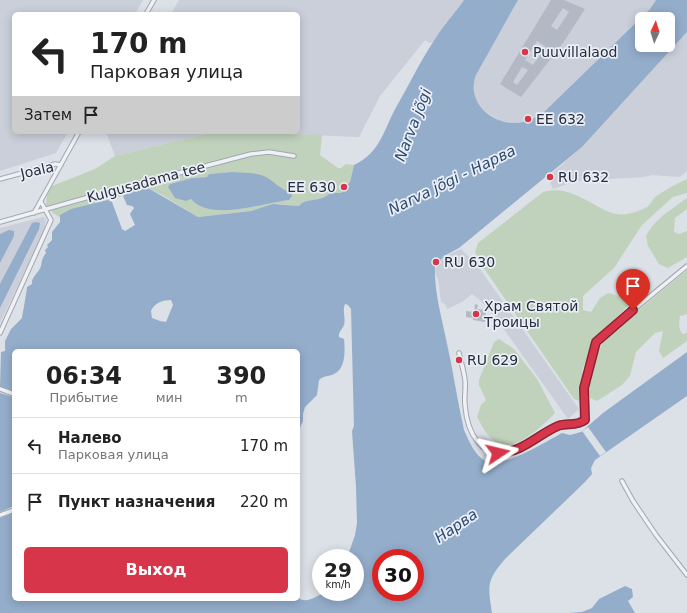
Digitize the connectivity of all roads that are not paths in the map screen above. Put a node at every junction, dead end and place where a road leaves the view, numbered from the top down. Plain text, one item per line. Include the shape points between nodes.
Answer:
1 (154, 0) edge
2 (147, 12) edge
3 (78, 134) edge
4 (294, 156) dead end
5 (61, 165) junction
6 (0, 179) edge
7 (41, 202) junction
8 (45, 210) junction
9 (33, 213) junction
10 (0, 222) edge
11 (687, 266) edge
12 (0, 333) edge
13 (460, 353) dead end
14 (0, 389) edge
15 (12, 393) edge
16 (622, 481) dead end
17 (12, 511) edge
18 (0, 515) edge
19 (687, 575) edge

1 - 2 street
3 - 5 street, Joala
4 - 8 street, Kulgusadama tee via 269,152 252,154
5 - 6 street, Joala via 55,164
5 - 7 street
7 - 8 street
7 - 9 street
8 - 9 street, Kulgusadama tee
8 - 12 street via 51,220
9 - 10 street, Kulgusadama tee
11 - 13 street via 596,342 584,388 585,420 558,426 513,451 490,451 475,440 465,409 465,379
14 - 15 street
16 - 19 street via 659,540
17 - 18 street

